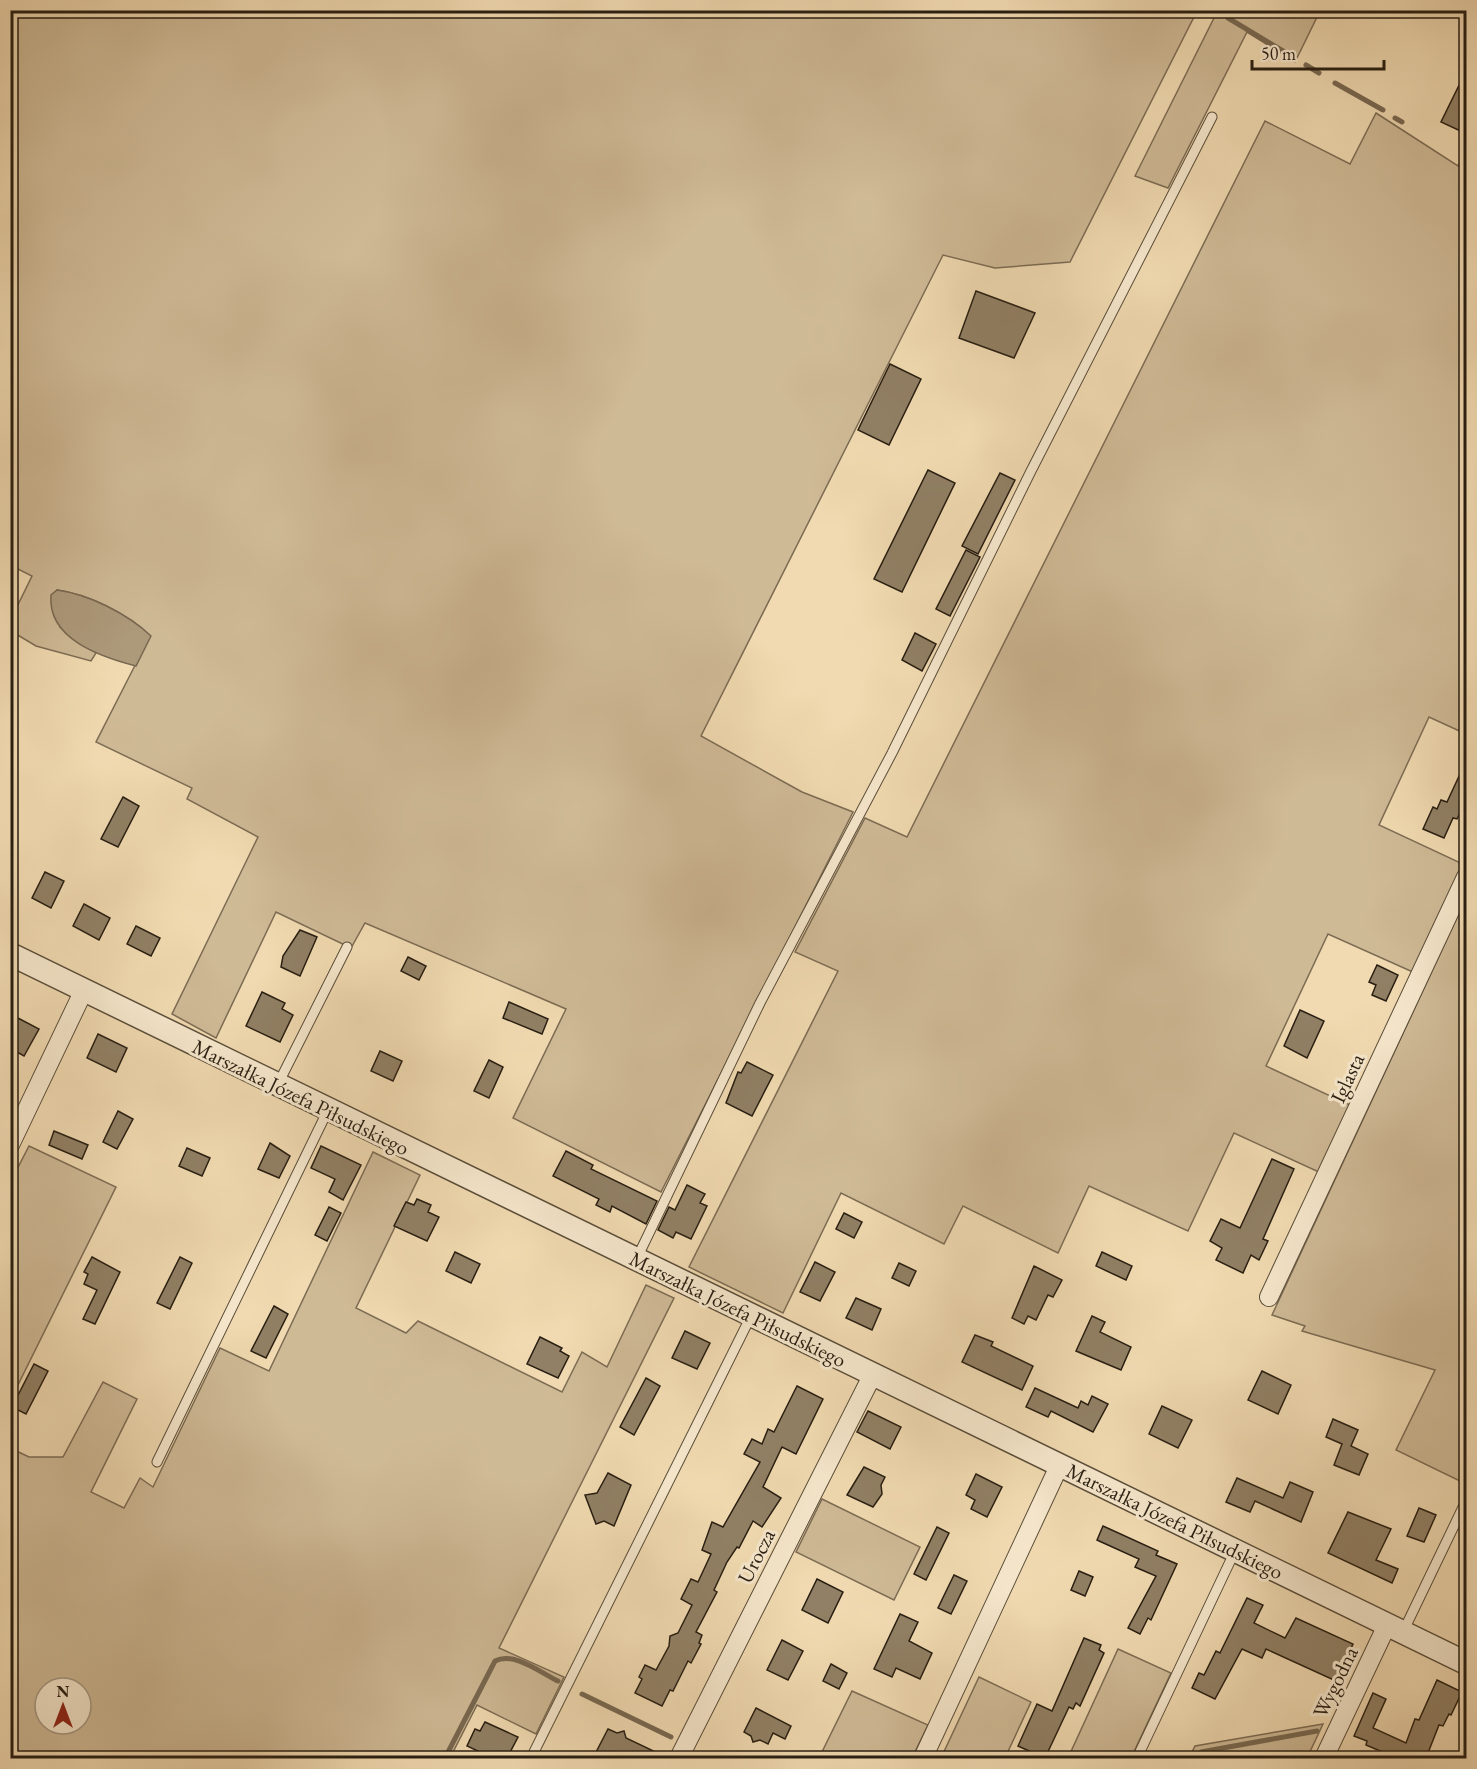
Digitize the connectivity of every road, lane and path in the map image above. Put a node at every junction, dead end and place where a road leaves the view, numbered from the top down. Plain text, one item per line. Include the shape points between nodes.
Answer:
1 (1212, 117) dead end
2 (1467, 878) edge
3 (347, 947) dead end
4 (10, 954) edge
5 (84, 990) junction
6 (278, 1085) junction
7 (328, 1110) junction
8 (10, 1144) edge
9 (636, 1260) junction
10 (1269, 1297) dead end
11 (751, 1316) junction
12 (873, 1374) junction
13 (157, 1462) dead end
14 (1060, 1464) junction
15 (1467, 1501) edge
16 (1235, 1551) junction
17 (1395, 1628) junction
18 (1467, 1664) edge
19 (531, 1758) edge
20 (679, 1758) edge
21 (923, 1758) edge
22 (1137, 1758) edge
23 (1324, 1758) edge

1 - 9 lane via 892,753 760,1003
2 - 10 street, Iglasta
3 - 6 lane
4 - 5 street, Marszałka Józefa Piłsudskiego
5 - 6 street, Marszałka Józefa Piłsudskiego
5 - 8 street
6 - 7 street, Marszałka Józefa Piłsudskiego
7 - 9 street, Marszałka Józefa Piłsudskiego
7 - 13 lane
9 - 11 street, Marszałka Józefa Piłsudskiego
11 - 12 street, Marszałka Józefa Piłsudskiego
11 - 19 lane
12 - 14 street, Marszałka Józefa Piłsudskiego
12 - 20 street, Urocza
14 - 16 street, Marszałka Józefa Piłsudskiego
14 - 21 street
15 - 17 lane
16 - 17 street, Marszałka Józefa Piłsudskiego
16 - 22 lane
17 - 18 street, Marszałka Józefa Piłsudskiego
17 - 23 street, Wygodna

